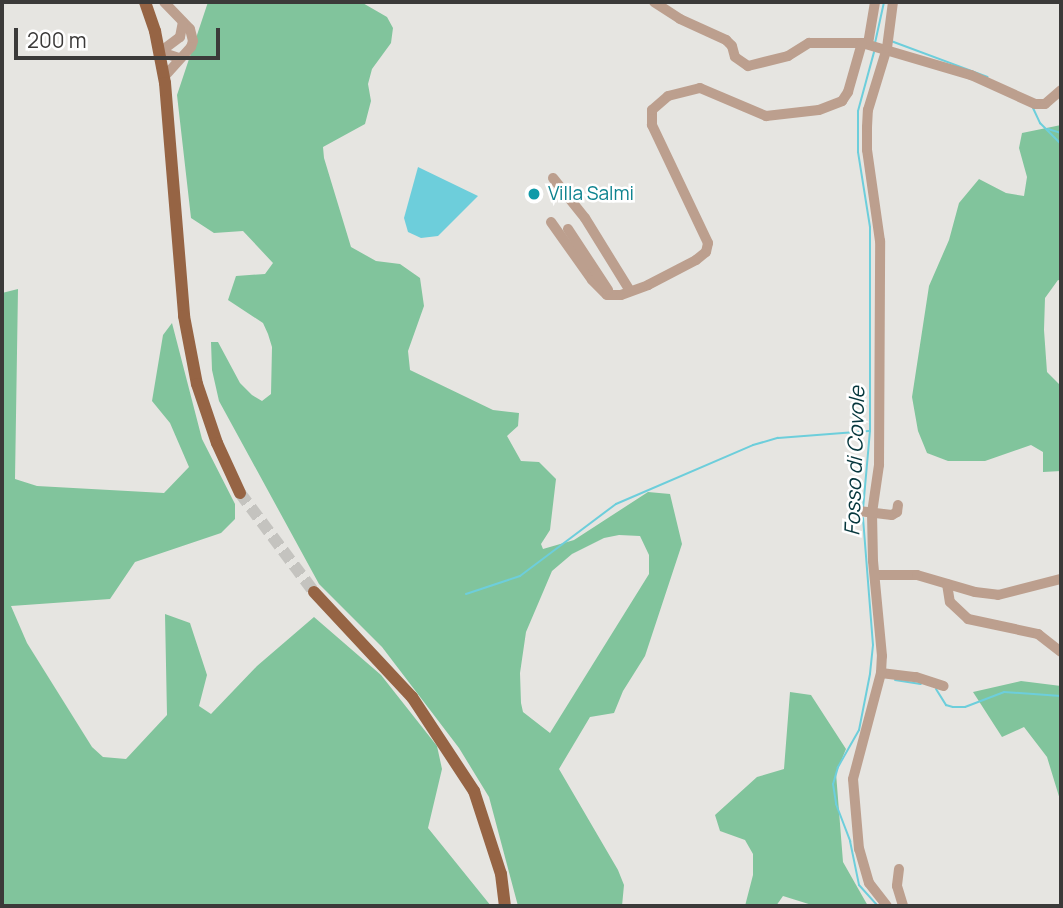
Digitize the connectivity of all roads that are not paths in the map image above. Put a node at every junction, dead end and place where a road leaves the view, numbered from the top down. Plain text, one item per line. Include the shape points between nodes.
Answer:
1 (145, 2) edge
2 (164, 2) edge
3 (173, 2) edge
4 (654, 2) edge
5 (875, 2) edge
6 (893, 2) edge
7 (180, 18) junction
8 (155, 31) junction
9 (173, 42) junction
10 (877, 45) junction
11 (160, 52) junction
12 (179, 58) junction
13 (164, 77) junction
14 (1061, 90) edge
15 (553, 177) dead end
16 (551, 222) dead end
17 (568, 229) dead end
18 (630, 291) junction
19 (612, 295) junction
20 (240, 493) tunnel mouth
21 (898, 505) dead end
22 (866, 512) junction
23 (875, 575) junction
24 (1061, 579) edge
25 (947, 584) junction
26 (314, 592) tunnel mouth
27 (1061, 652) edge
28 (881, 673) junction
29 (944, 686) dead end
30 (899, 869) dead end
31 (505, 906) edge
32 (887, 906) edge
33 (903, 906) edge

1 - 8 main road
2 - 7 street
3 - 7 street
4 - 10 street via 726,40 735,57 748,66 788,56 809,43
5 - 10 street
6 - 10 street via 890,27
7 - 9 street via 180,37
7 - 12 street via 193,41
8 - 9 street
8 - 11 main road
9 - 11 street
10 - 14 street via 971,75 1035,104 1045,104
10 - 18 street via 842,101 819,110 766,116 700,88 658,103 652,110 652,125 708,243 706,252 696,260
10 - 22 street via 867,150 880,241 879,465
11 - 12 street
11 - 13 main road
12 - 13 street
13 - 20 main road via 184,316 197,384
15 - 18 street
16 - 19 street via 592,280
17 - 19 street
18 - 19 street
21 - 22 street via 892,515
22 - 23 street
23 - 25 street via 917,575
23 - 28 street
24 - 25 street via 998,595
25 - 27 street via 950,602 968,619 1038,634
26 - 31 main road via 412,697 474,791 501,874
28 - 29 street
28 - 32 street via 853,789 859,849 869,883
30 - 33 street via 897,886

